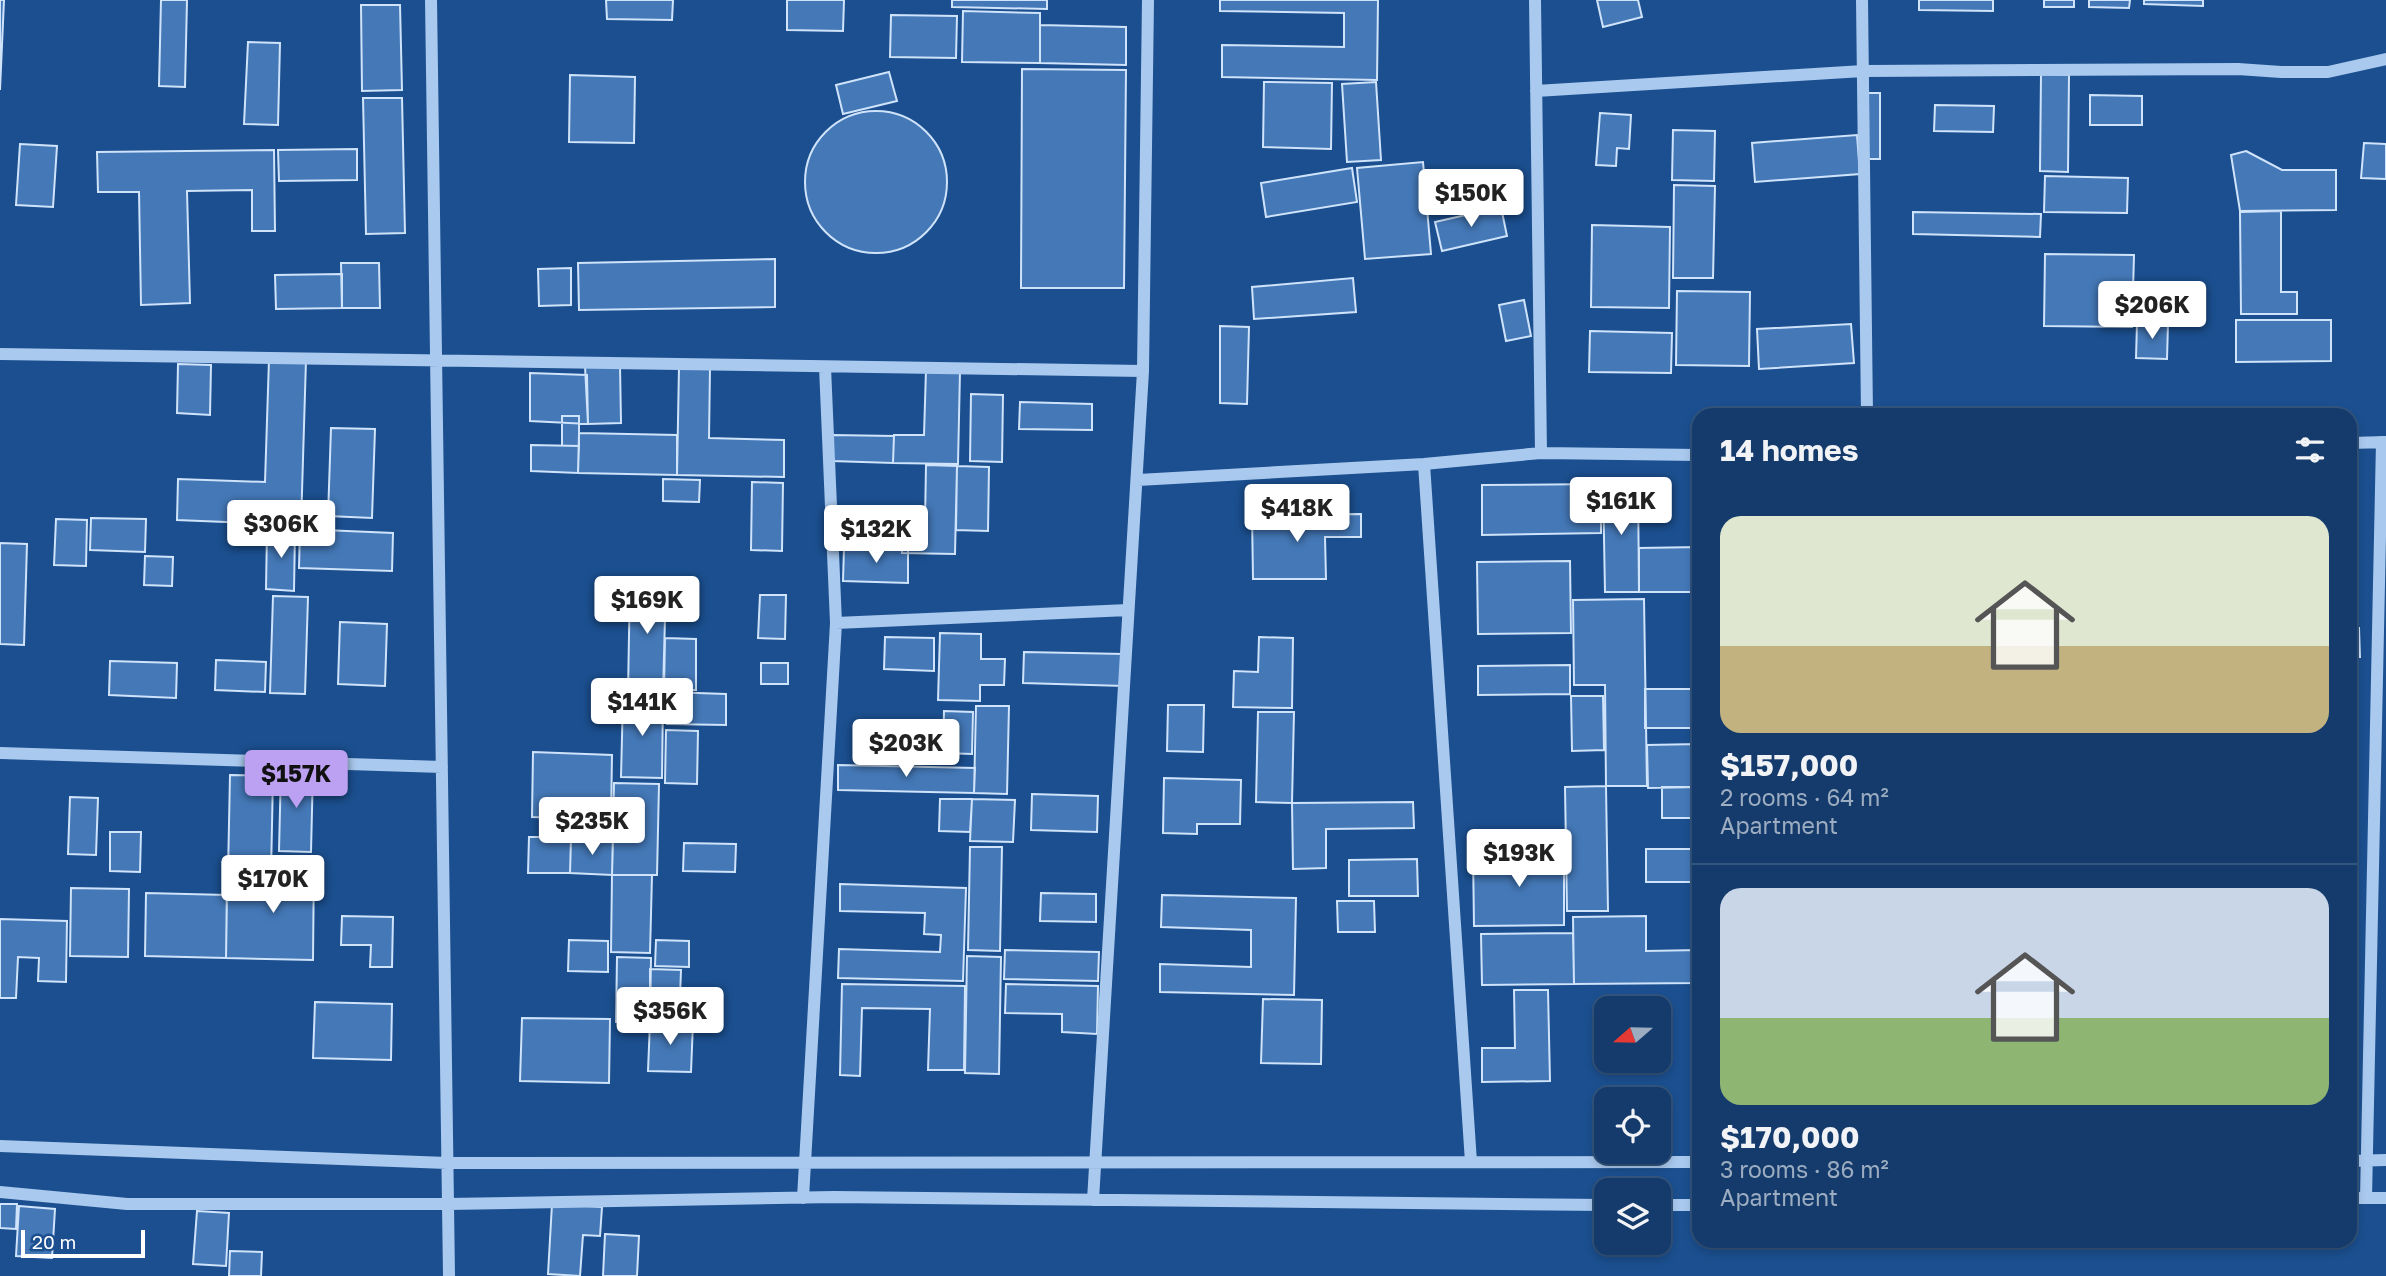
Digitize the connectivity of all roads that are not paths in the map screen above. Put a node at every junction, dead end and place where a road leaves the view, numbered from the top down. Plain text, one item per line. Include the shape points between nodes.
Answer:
1 (431, 0) edge
2 (1148, 0) edge
3 (1535, 0) edge
4 (1862, 0) edge
5 (2386, 60) edge
6 (1863, 71) junction
7 (1536, 91) junction
8 (0, 354) edge
9 (436, 360) junction
10 (825, 367) junction
11 (1143, 371) junction
12 (1867, 408) edge
13 (2384, 442) edge
14 (2357, 443) edge
15 (1541, 453) junction
16 (1692, 455) edge
17 (1424, 464) junction
18 (1138, 480) junction
19 (1128, 610) junction
20 (836, 623) junction
21 (0, 753) edge
22 (442, 767) junction
23 (0, 1146) edge
24 (2386, 1160) edge
25 (1094, 1161) junction
26 (2357, 1161) edge
27 (2367, 1161) junction
28 (804, 1162) junction
29 (1471, 1162) junction
30 (1692, 1162) edge
31 (447, 1163) junction
32 (0, 1192) edge
33 (803, 1198) junction
34 (2357, 1198) edge
35 (2366, 1198) junction
36 (2386, 1198) edge
37 (1093, 1200) junction
38 (448, 1204) junction
39 (1594, 1205) edge
40 (1671, 1205) edge
41 (1692, 1205) edge
42 (449, 1276) edge

1 - 9 street
2 - 11 street
3 - 7 street
4 - 6 street
5 - 6 street via 2328,72
6 - 7 street
6 - 12 street
7 - 15 street
8 - 9 street
9 - 10 street
9 - 22 street
10 - 11 street
10 - 20 street
11 - 18 street
13 - 14 street
13 - 27 street
15 - 16 street
15 - 17 street
17 - 18 street
17 - 29 street
18 - 19 street
19 - 20 street
19 - 25 street
20 - 28 street
21 - 22 street
22 - 31 street
23 - 31 street
24 - 27 street
25 - 28 street
25 - 29 street
25 - 37 street
26 - 27 street
27 - 35 street
28 - 31 street
28 - 33 street
29 - 30 street
31 - 38 street
32 - 38 street via 127,1204
33 - 37 street
33 - 38 street
34 - 35 street
35 - 36 street
37 - 39 street
38 - 42 street
40 - 41 street

